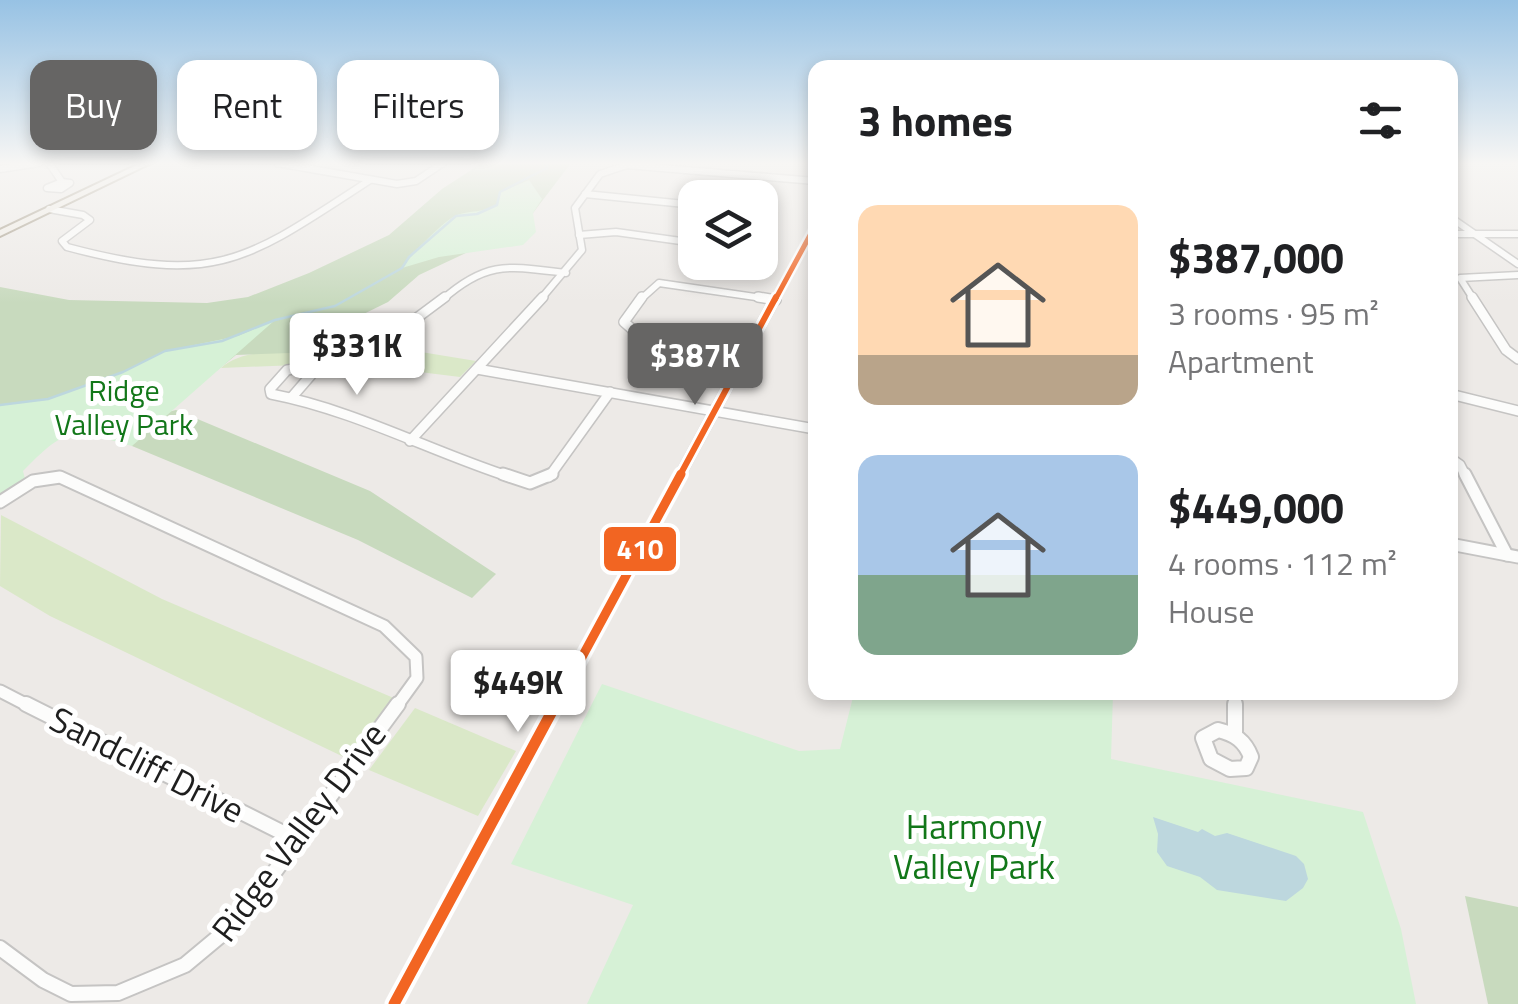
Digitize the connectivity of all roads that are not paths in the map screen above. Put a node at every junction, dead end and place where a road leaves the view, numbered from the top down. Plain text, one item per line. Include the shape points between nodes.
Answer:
1 (47, 210) edge
2 (52, 210) edge
3 (322, 210) edge
4 (574, 210) edge
5 (1458, 223) edge
6 (0, 233) edge
7 (1458, 234) edge
8 (1518, 234) edge
9 (1475, 235) junction
10 (579, 236) junction
11 (808, 239) edge
12 (678, 241) edge
13 (1518, 264) edge
14 (566, 273) junction
15 (1518, 275) edge
16 (776, 300) junction
17 (402, 329) dead end
18 (749, 349) junction
19 (1518, 359) edge
20 (477, 369) junction
21 (610, 392) junction
22 (1458, 396) edge
23 (292, 397) junction
24 (716, 411) junction
25 (1518, 411) edge
26 (808, 428) edge
27 (410, 441) junction
28 (1458, 464) edge
29 (0, 502) edge
30 (1458, 546) edge
31 (1512, 556) edge
32 (0, 691) edge
33 (1235, 700) edge
34 (1235, 734) dead end
35 (294, 840) junction
36 (0, 948) edge
37 (394, 1004) edge

1 - 6 main road
2 - 3 street via 90,220 62,242 67,247 198,267 259,249
4 - 10 street
5 - 9 street
7 - 9 street
8 - 9 street
9 - 13 street
10 - 12 street via 620,232
10 - 14 street via 581,255
11 - 16 street
14 - 17 street via 512,267 470,274
14 - 20 street
15 - 19 street via 1460,278
16 - 18 street
16 - 18 street via 659,284 624,322 632,329
18 - 24 street
20 - 21 street
20 - 27 street
21 - 24 street
21 - 27 street via 541,482
22 - 25 street
23 - 23 street via 311,375 310,368 288,370 270,390
23 - 27 street
24 - 26 street
24 - 37 street
28 - 31 street
29 - 35 street, Ridge Valley Drive via 32,481 60,477 384,626 416,657 418,678
30 - 31 street
32 - 35 street, Sandcliff Drive
33 - 34 street
35 - 36 street, Ridge Valley Drive via 216,946 142,989 103,998 70,994

